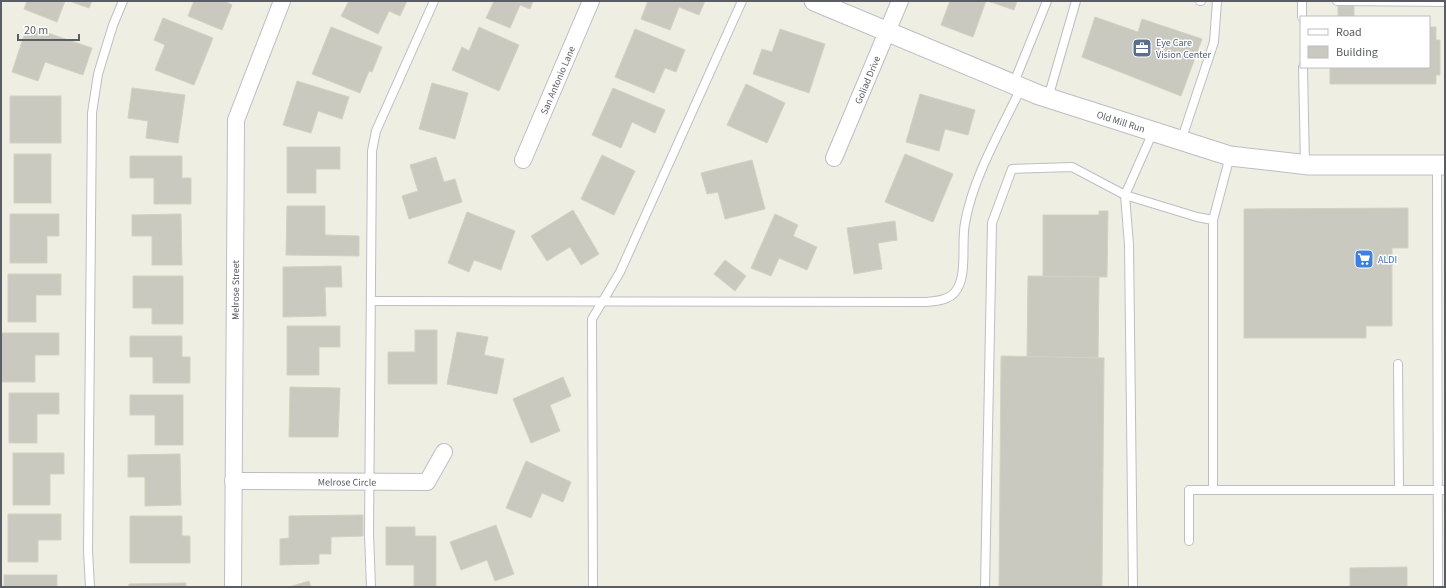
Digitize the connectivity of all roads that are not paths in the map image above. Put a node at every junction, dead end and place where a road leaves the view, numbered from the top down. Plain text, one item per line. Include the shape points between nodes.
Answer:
1 (124, 1) edge
2 (282, 1) edge
3 (434, 1) edge
4 (591, 1) edge
5 (742, 1) edge
6 (814, 1) edge
7 (900, 1) edge
8 (1047, 1) edge
9 (1076, 1) edge
10 (1217, 1) edge
11 (1302, 1) edge
12 (1337, 1) edge
13 (1373, 1) edge
14 (1429, 2) edge
15 (1445, 2) edge
16 (1302, 16) edge
17 (886, 32) junction
18 (1303, 68) edge
19 (1017, 86) junction
20 (1048, 98) junction
21 (1153, 132) junction
22 (1181, 141) junction
23 (1230, 156) junction
24 (834, 158) dead end
25 (523, 160) dead end
26 (1305, 165) junction
27 (1441, 165) edge
28 (1125, 195) junction
29 (1213, 220) junction
30 (371, 301) junction
31 (602, 301) junction
32 (1398, 364) dead end
33 (1441, 364) edge
34 (444, 452) dead end
35 (233, 481) junction
36 (370, 482) junction
37 (1213, 490) junction
38 (1399, 490) junction
39 (1441, 490) edge
40 (1189, 541) dead end
41 (90, 587) edge
42 (233, 587) edge
43 (371, 587) edge
44 (593, 587) edge
45 (985, 587) edge
46 (1133, 587) edge
47 (1438, 587) edge

1 - 41 lane via 113,25 98,74 92,113 88,551
2 - 35 street, Melrose Street via 236,120
3 - 30 lane via 376,131 372,151
4 - 25 street, San Antonio Lane
5 - 31 lane via 620,272
6 - 17 street, Old Mill Run
7 - 17 street, Goliad Drive
8 - 19 lane
9 - 20 lane
10 - 22 lane via 1214,42
11 - 16 lane
12 - 13 lane
13 - 14 lane
14 - 15 lane
17 - 19 street, Old Mill Run
17 - 24 street, Goliad Drive
18 - 26 lane
19 - 20 street, Old Mill Run
19 - 31 lane via 972,197 964,224 962,278 955,293 941,300 927,302
20 - 21 street, Old Mill Run
21 - 22 street, Old Mill Run
21 - 28 lane
22 - 23 street, Old Mill Run
23 - 26 street, Old Mill Run
23 - 29 lane
26 - 27 street, Old Mill Run
27 - 33 lane
28 - 29 lane
28 - 45 lane via 1072,167 1012,169 992,224
28 - 46 lane via 1129,245
29 - 37 lane
30 - 31 lane
30 - 36 lane
31 - 44 lane via 592,319
32 - 38 lane
33 - 39 lane
34 - 36 street, Melrose Circle via 427,482
35 - 36 street, Melrose Circle
35 - 42 street, Melrose Street
36 - 43 lane
37 - 38 lane
37 - 40 lane via 1189,490
38 - 39 lane
39 - 47 lane

